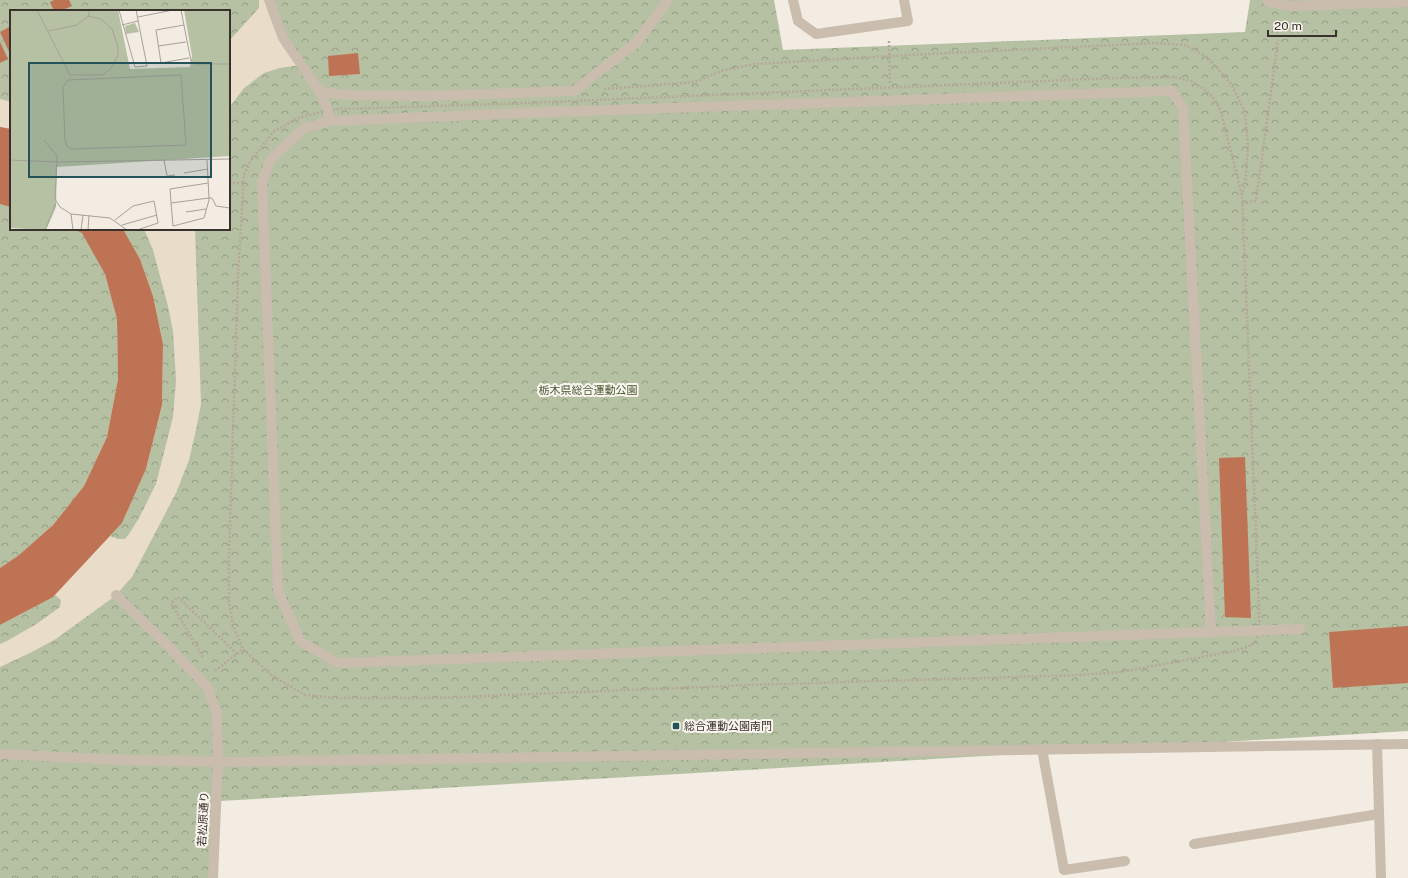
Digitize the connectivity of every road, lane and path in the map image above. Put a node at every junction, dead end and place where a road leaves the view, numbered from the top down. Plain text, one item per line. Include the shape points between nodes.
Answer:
1 (269, 0) edge
2 (668, 0) edge
3 (793, 0) edge
4 (904, 0) edge
5 (1267, 0) edge
6 (1408, 2) edge
7 (1278, 40) dead end
8 (889, 56) junction
9 (890, 88) junction
10 (574, 91) junction
11 (320, 92) junction
12 (328, 110) junction
13 (329, 121) junction
14 (1242, 195) junction
15 (1242, 203) junction
16 (116, 594) dead end
17 (1300, 630) dead end
18 (1258, 631) junction
19 (1211, 632) junction
20 (243, 649) junction
21 (236, 654) junction
22 (205, 660) dead end
23 (213, 673) dead end
24 (1376, 744) junction
25 (1408, 744) edge
26 (1042, 749) junction
27 (0, 754) edge
28 (218, 762) junction
29 (1379, 814) junction
30 (1194, 844) dead end
31 (1125, 861) dead end
32 (213, 878) edge
33 (1381, 878) edge

1 - 11 street via 283,38
2 - 10 street via 637,42
3 - 4 street via 798,22 816,34 908,22
5 - 6 street via 1291,6
7 - 15 path via 1256,202
8 - 9 path
8 - 10 path via 756,64 724,70 696,82
8 - 14 path via 1156,43 1185,45 1207,57 1232,85 1245,112 1248,147
9 - 12 path
9 - 14 path via 1114,78 1175,78 1191,81 1212,96 1220,109
10 - 11 street via 424,96
11 - 12 street
12 - 13 street
12 - 20 path via 298,118 273,132 244,174 229,556 229,602 233,626
13 - 19 street via 1172,91 1183,108
13 - 19 street via 305,128 290,140 271,159 262,182 278,591 300,641 338,663
14 - 15 path
15 - 18 path
16 - 28 street, 若松原通り via 208,688 217,715
17 - 18 street
18 - 19 street
18 - 20 path via 1255,641 1246,648 1120,672 436,698 337,698 305,695 270,675
20 - 21 path
21 - 22 path via 178,597 171,603
21 - 23 path
24 - 25 street
24 - 26 street
24 - 29 street
26 - 28 street
26 - 31 street via 1064,870
27 - 28 street
28 - 32 street, 若松原通り
29 - 30 street
29 - 33 street

